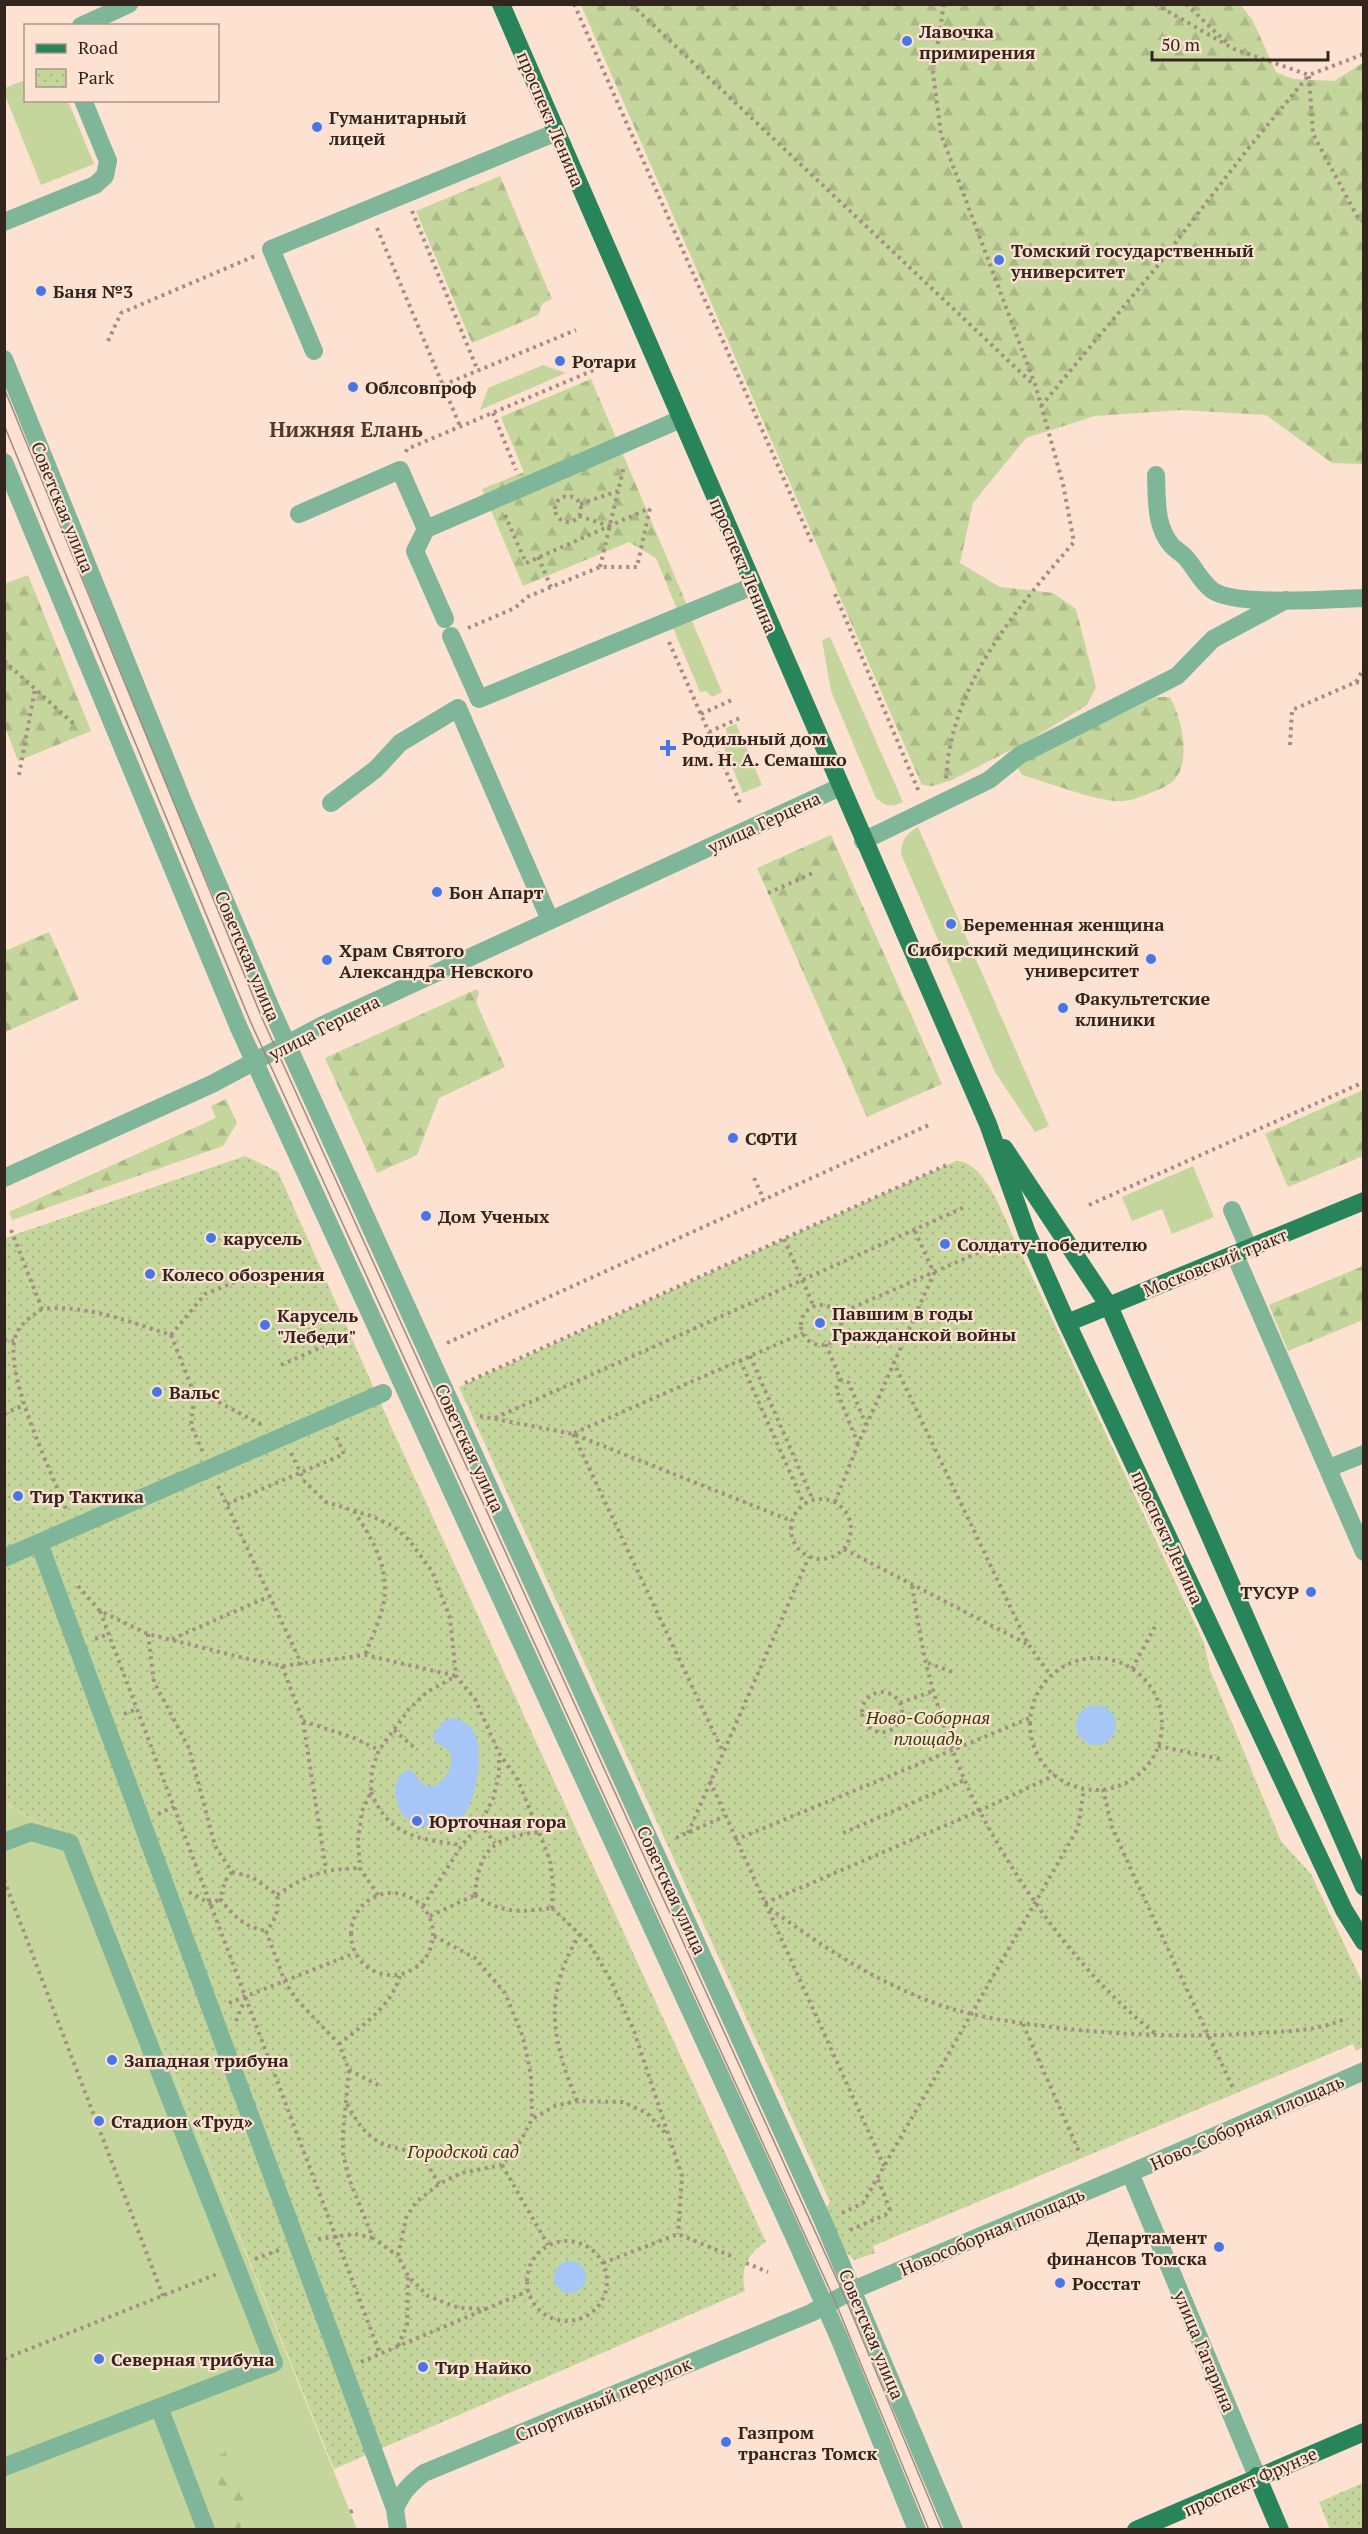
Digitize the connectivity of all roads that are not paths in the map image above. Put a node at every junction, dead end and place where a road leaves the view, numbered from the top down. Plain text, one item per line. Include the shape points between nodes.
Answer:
1 (129, 4) edge
2 (501, 4) edge
3 (85, 24) edge
4 (84, 102) edge
5 (556, 132) junction
6 (4, 222) edge
7 (314, 351) dead end
8 (4, 359) edge
9 (681, 419) junction
10 (4, 462) edge
11 (1156, 475) dead end
12 (299, 514) dead end
13 (426, 529) junction
14 (753, 586) junction
15 (1364, 598) edge
16 (1286, 600) junction
17 (840, 787) junction
18 (331, 803) dead end
19 (863, 841) junction
20 (550, 920) junction
21 (286, 1044) junction
22 (254, 1062) junction
23 (988, 1124) junction
24 (4, 1178) edge
25 (1364, 1201) edge
26 (1232, 1210) dead end
27 (1242, 1252) junction
28 (1109, 1306) junction
29 (1066, 1323) junction
30 (383, 1393) dead end
31 (1364, 1454) edge
32 (1329, 1468) junction
33 (39, 1543) junction
34 (1364, 1551) edge
35 (4, 1558) edge
36 (4, 1842) edge
37 (1364, 1887) edge
38 (1364, 1942) edge
39 (1364, 2070) edge
40 (1130, 2173) junction
41 (853, 2290) junction
42 (826, 2306) junction
43 (159, 2407) junction
44 (1364, 2432) edge
45 (4, 2467) edge
46 (1257, 2476) junction
47 (395, 2509) junction
48 (206, 2529) edge
49 (398, 2529) edge
50 (917, 2529) edge
51 (954, 2529) edge
52 (1137, 2529) edge
53 (1280, 2529) edge

1 - 3 street
2 - 5 main road, проспект Ленина
4 - 6 street via 108,161 105,176 95,185
5 - 7 street via 271,249
5 - 9 main road, проспект Ленина
8 - 21 street, Советская улица via 185,807
9 - 13 street
9 - 14 main road, проспект Ленина
10 - 22 street, Советская улица
11 - 16 street via 1162,531 1213,591 1228,597
12 - 13 street via 400,470
13 - 14 street via 415,550 479,699
14 - 17 main road, проспект Ленина
15 - 16 street
16 - 19 street via 1213,639 1177,676 1020,755 989,780
17 - 19 main road, проспект Ленина
17 - 20 street, улица Герцена
18 - 20 street via 376,770 400,743 458,708
19 - 23 main road, проспект Ленина
20 - 21 street, улица Герцена
21 - 22 street, улица Герцена
21 - 41 street, Советская улица
22 - 24 street, улица Герцена
22 - 42 street, Советская улица
23 - 28 main road, проспект Ленина
23 - 29 main road, проспект Ленина via 1027,1233
25 - 27 main road, Московский тракт
26 - 27 street
27 - 28 main road, Московский тракт
27 - 32 street
28 - 29 main road, Московский тракт
28 - 37 main road, проспект Ленина
29 - 38 main road, проспект Ленина via 1344,1910
30 - 33 street
31 - 32 street
32 - 34 street
33 - 35 street
33 - 47 street
36 - 43 street via 31,1833 70,1843 274,2362
39 - 40 street, Ново-Соборная площадь
40 - 41 street, Новособорная площадь
40 - 46 street, улица Гагарина
41 - 42 street, Новособорная площадь
41 - 51 street, Советская улица
42 - 47 street, Спортивный переулок via 424,2474 409,2485
42 - 50 street, Советская улица
43 - 45 street
43 - 48 street
44 - 46 main road, проспект Фрунзе
46 - 52 main road, проспект Фрунзе
46 - 53 main road, улица Гагарина
47 - 49 street

